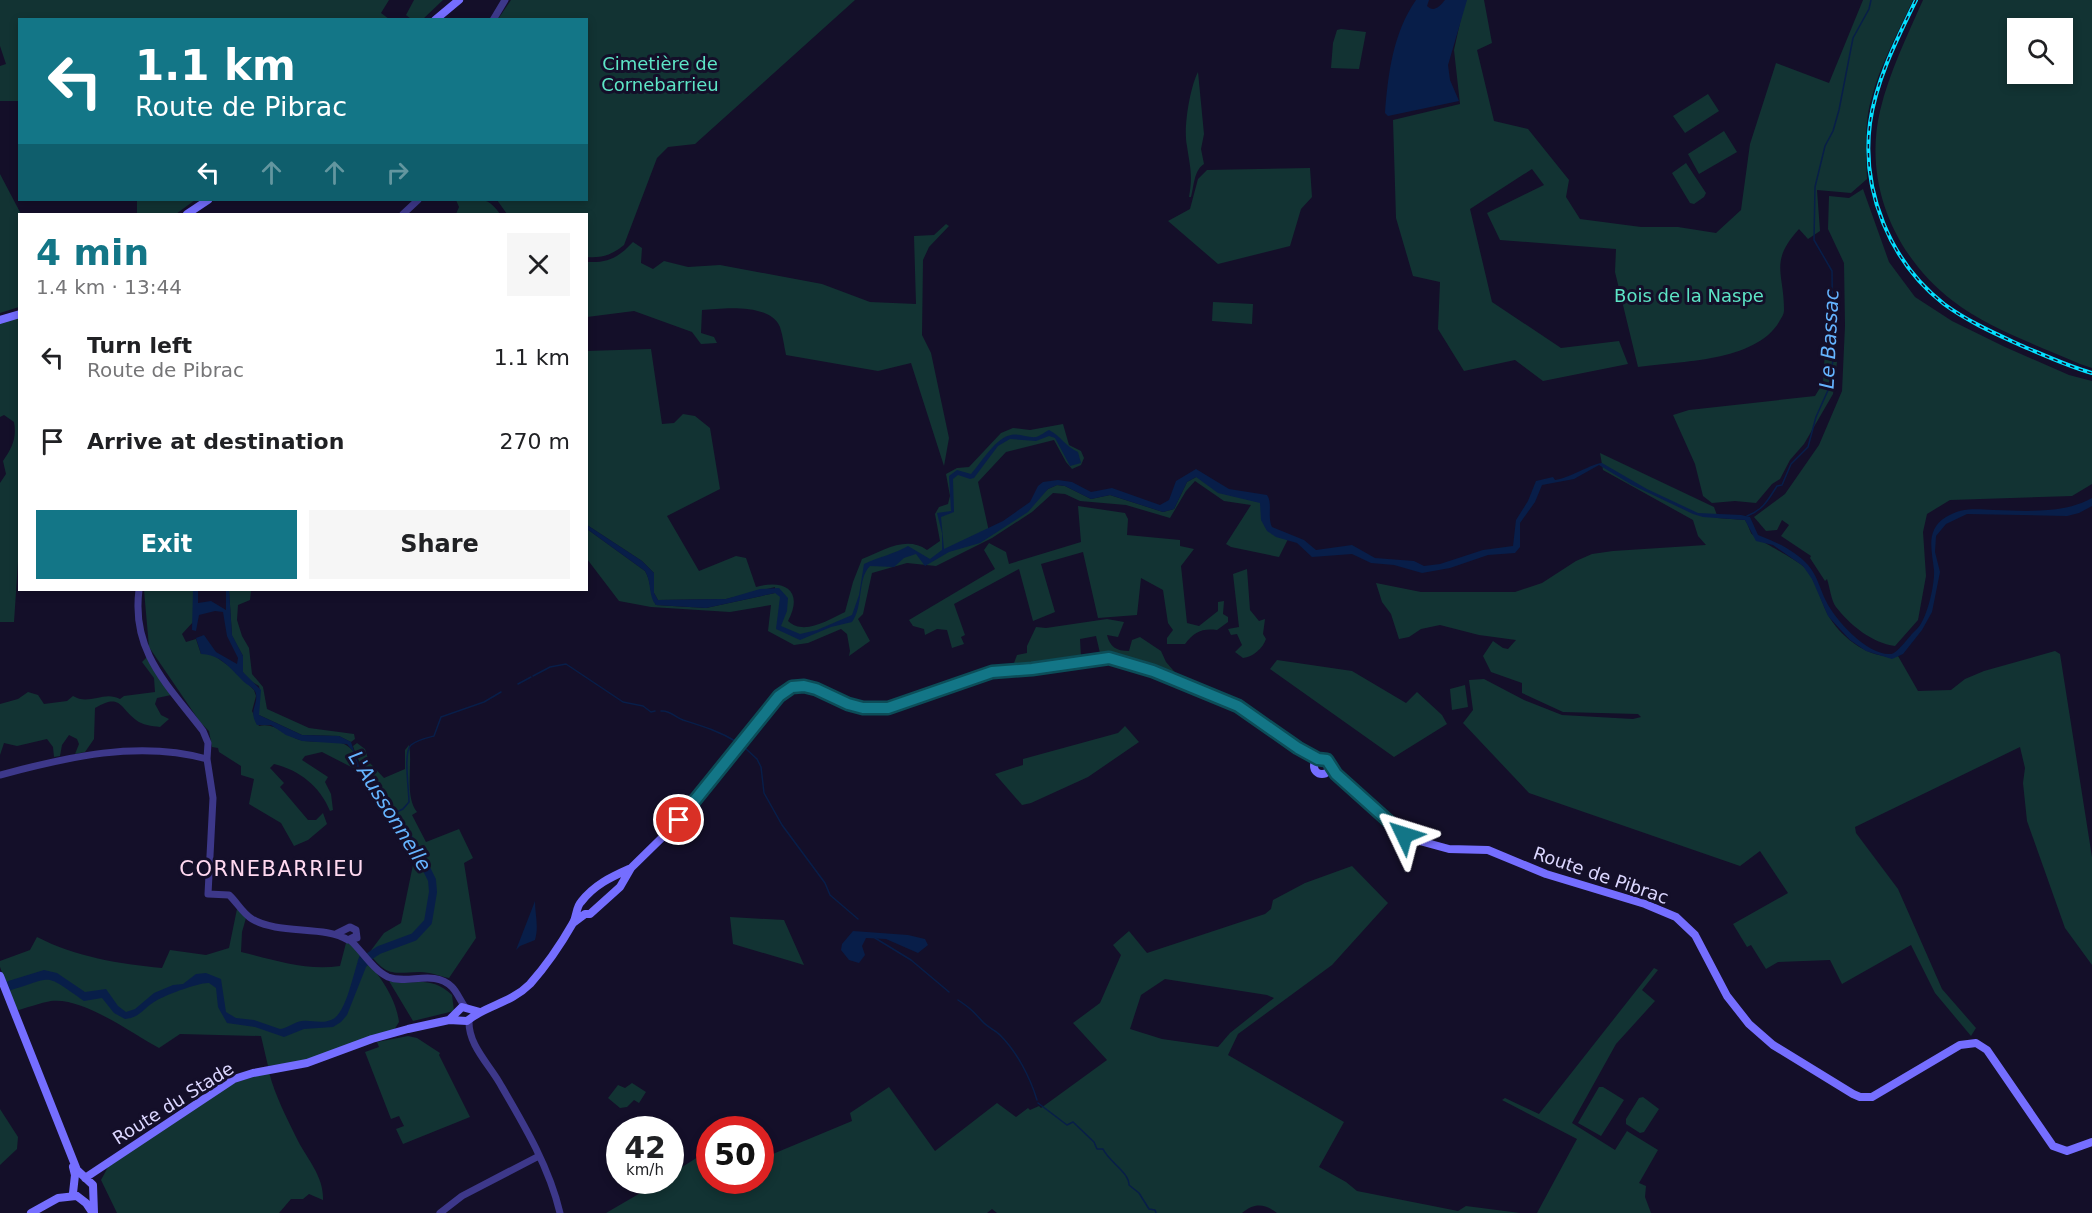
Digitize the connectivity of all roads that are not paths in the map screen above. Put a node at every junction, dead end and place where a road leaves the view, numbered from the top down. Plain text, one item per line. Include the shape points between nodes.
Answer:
1 (453, 0) edge
2 (459, 0) edge
3 (505, 0) edge
4 (435, 18) edge
5 (436, 18) edge
6 (494, 18) edge
7 (207, 201) edge
8 (415, 201) edge
9 (189, 213) edge
10 (404, 213) edge
11 (18, 315) edge
12 (0, 320) edge
13 (139, 591) edge
14 (207, 759) junction
15 (1316, 762) junction
16 (1328, 771) junction
17 (0, 775) edge
18 (620, 878) junction
19 (582, 912) junction
20 (0, 977) edge
21 (465, 1016) junction
22 (51, 1106) junction
23 (2092, 1142) edge
24 (539, 1156) junction
25 (96, 1173) junction
26 (84, 1178) junction
27 (73, 1184) junction
28 (92, 1190) junction
29 (58, 1198) junction
30 (78, 1198) junction
31 (31, 1213) edge
32 (93, 1213) edge
33 (440, 1213) edge
34 (560, 1213) edge

1 - 4 main road
2 - 5 main road
3 - 6 street
7 - 9 main road
8 - 10 street
11 - 12 main road
13 - 14 street via 138,621 145,651 207,737
14 - 17 street via 125,751 61,760
14 - 21 street via 213,798 208,894 229,895 246,915 262,923 346,936 381,973 393,978 440,980 450,985
15 - 16 main road, Route de Pibrac via 1318,773
15 - 16 main road, Route de Pibrac via 1327,760
15 - 18 main road, Route de Pibrac via 1238,706 1153,671 1109,658 992,672 888,708 863,708 816,689 792,687 779,696 679,820
16 - 23 main road, Route de Pibrac via 1397,830 1416,840 1449,849 1488,850 1546,874 1676,917 1695,935 1732,1003 1757,1032 1860,1097 1872,1097 1959,1045 1971,1042 1980,1044 1991,1056 2053,1146 2073,1150
18 - 19 main road via 618,890 590,914
18 - 19 main road, Route de Pibrac via 610,876 578,904
19 - 21 main road via 527,986 505,1002
20 - 22 main road
21 - 24 street via 476,1048
21 - 25 main road, Route du Stade via 372,1039 307,1063 234,1079
22 - 26 main road via 77,1170
22 - 27 main road via 75,1171
24 - 33 street via 462,1196
24 - 34 street via 554,1186
25 - 26 main road, Route du Stade
25 - 28 main road
26 - 27 main road, Route du Stade
26 - 28 main road
27 - 29 main road, Route du Stade
27 - 30 main road
28 - 30 main road via 86,1198
28 - 32 main road
29 - 30 main road
29 - 31 main road
30 - 32 main road

